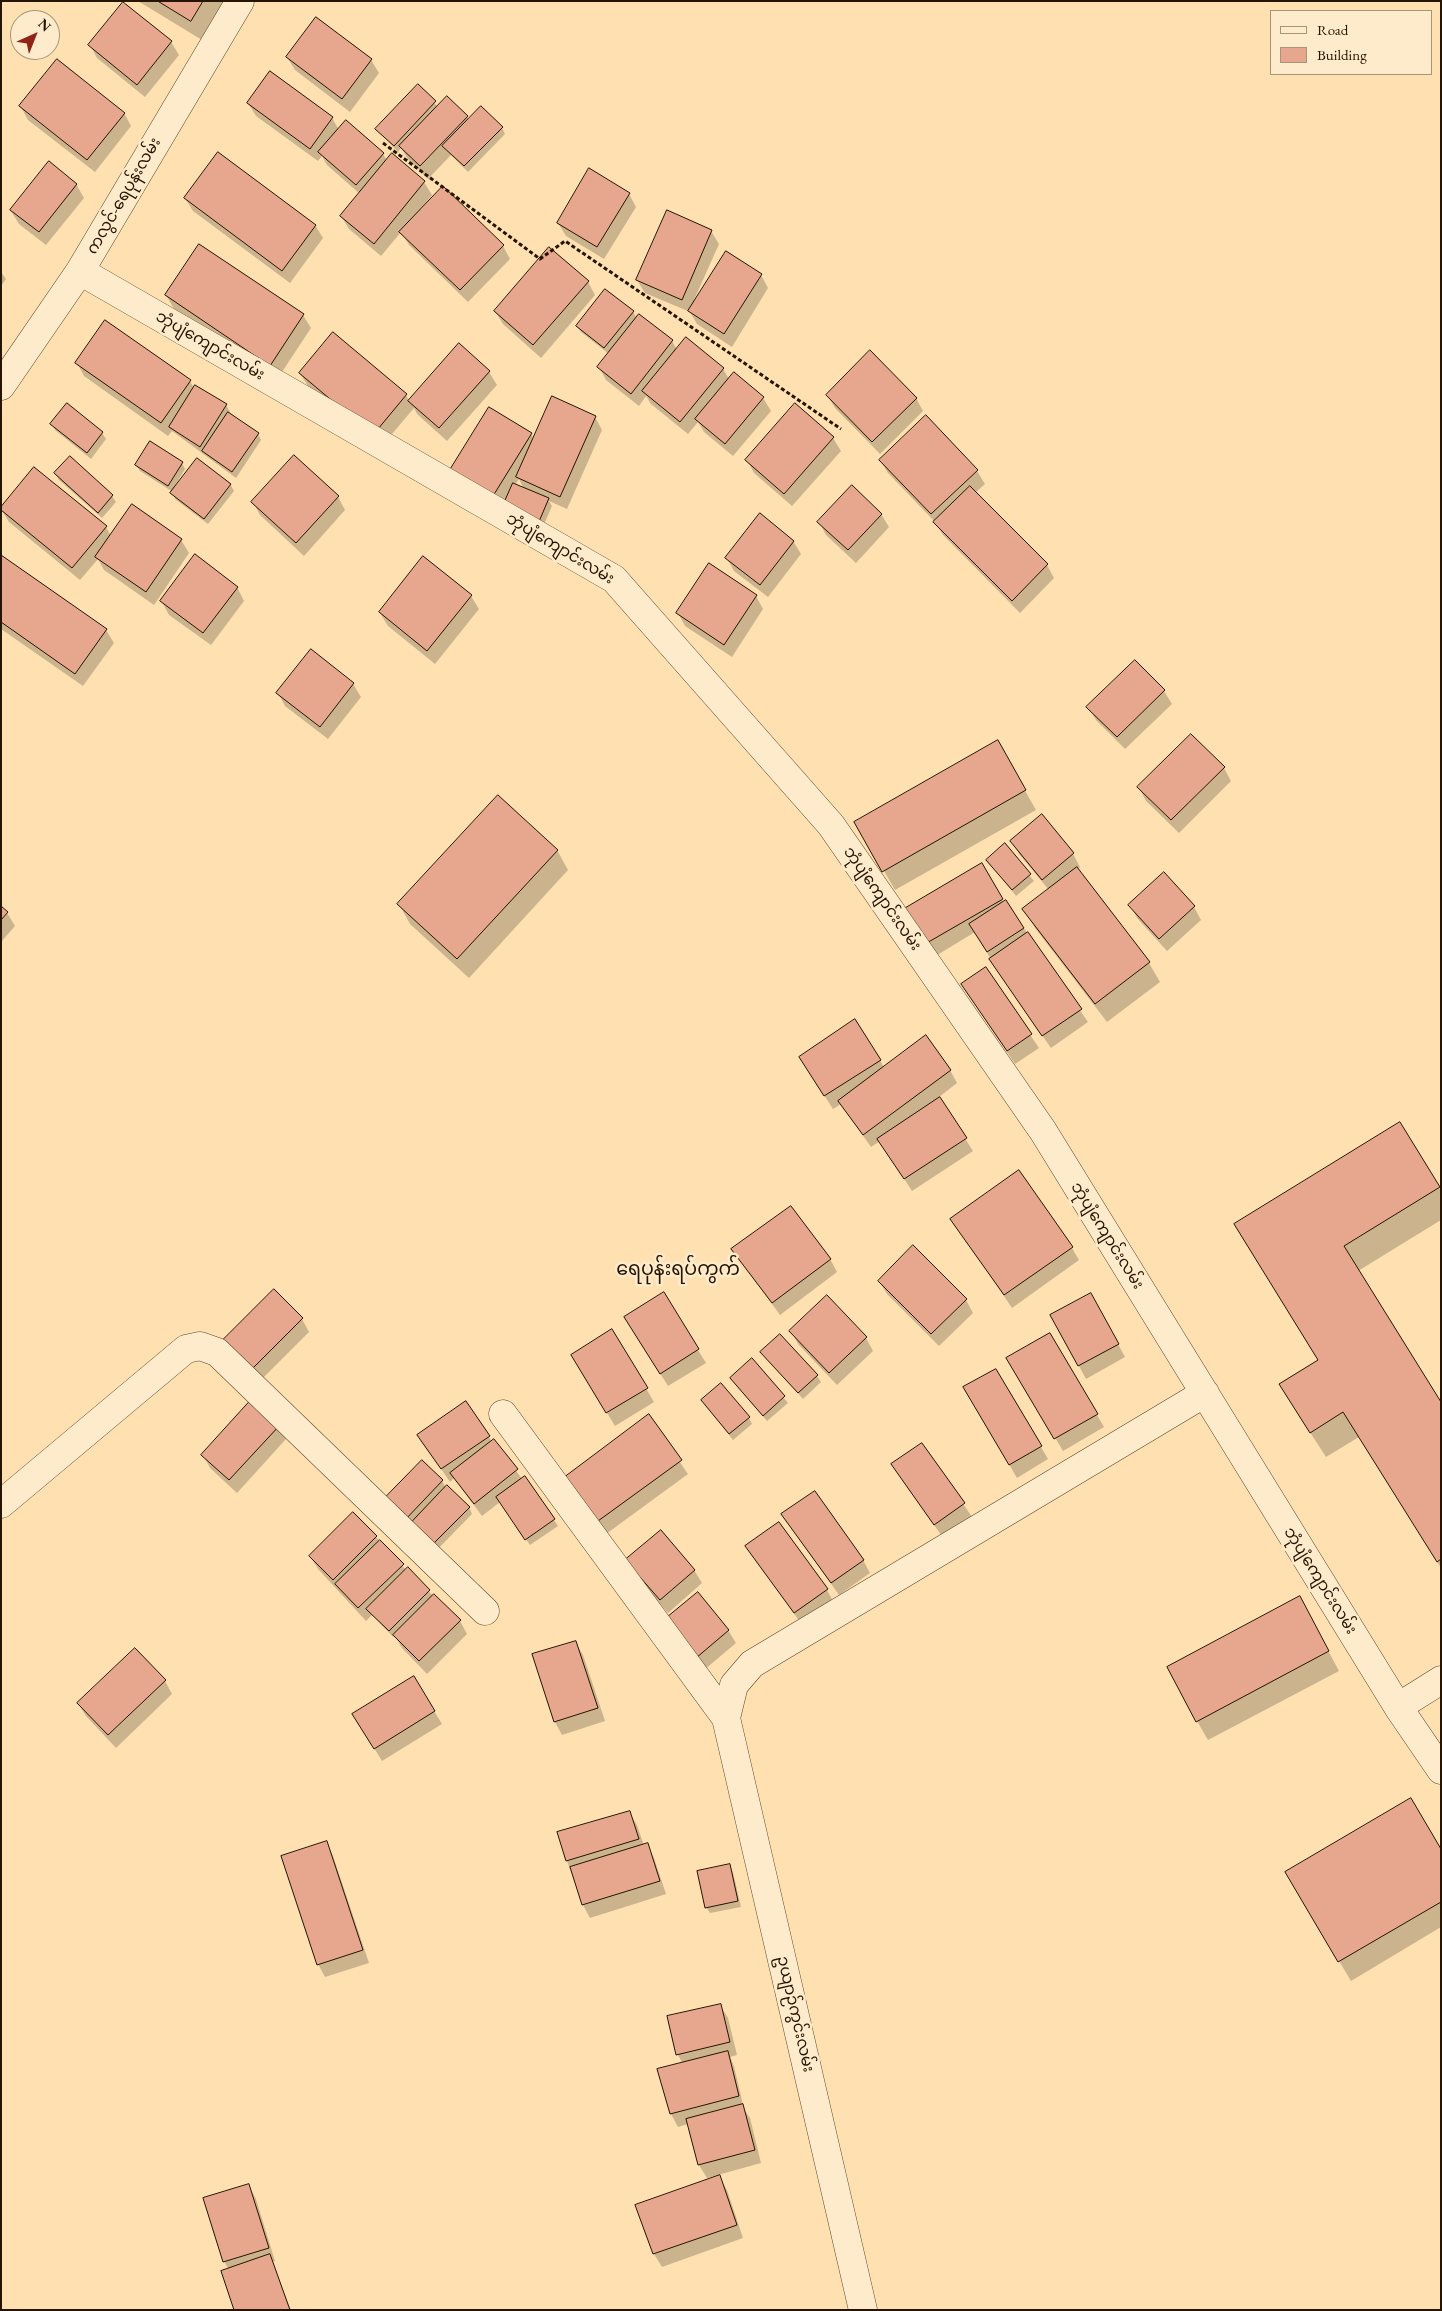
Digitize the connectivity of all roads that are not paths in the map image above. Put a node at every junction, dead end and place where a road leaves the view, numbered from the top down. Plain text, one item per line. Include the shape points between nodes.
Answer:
1 (240, 1) edge
2 (80, 271) junction
3 (1, 386) edge
4 (1205, 1393) junction
5 (503, 1414) dead end
6 (1, 1504) edge
7 (485, 1611) dead end
8 (1441, 1680) edge
9 (1398, 1707) junction
10 (726, 1718) junction
11 (1441, 1770) edge
12 (863, 2310) edge

1 - 2 street, ကလွင်-ရေပုန်းလမ်း
2 - 3 street, ကလွင်-ရေပုန်းလမ်း
2 - 4 street, ဘုံပျံကျောင်းလမ်း via 614,579 831,825 1043,1131
4 - 9 street, ဘုံပျံကျောင်းလမ်း
4 - 10 street via 752,1664 734,1685
5 - 10 street
6 - 7 street via 186,1349 200,1346 216,1352
8 - 9 street
9 - 11 street, ဘုံပျံကျောင်းလမ်း
10 - 12 street, ဥယျာဉ်ကွင်းလမ်း

